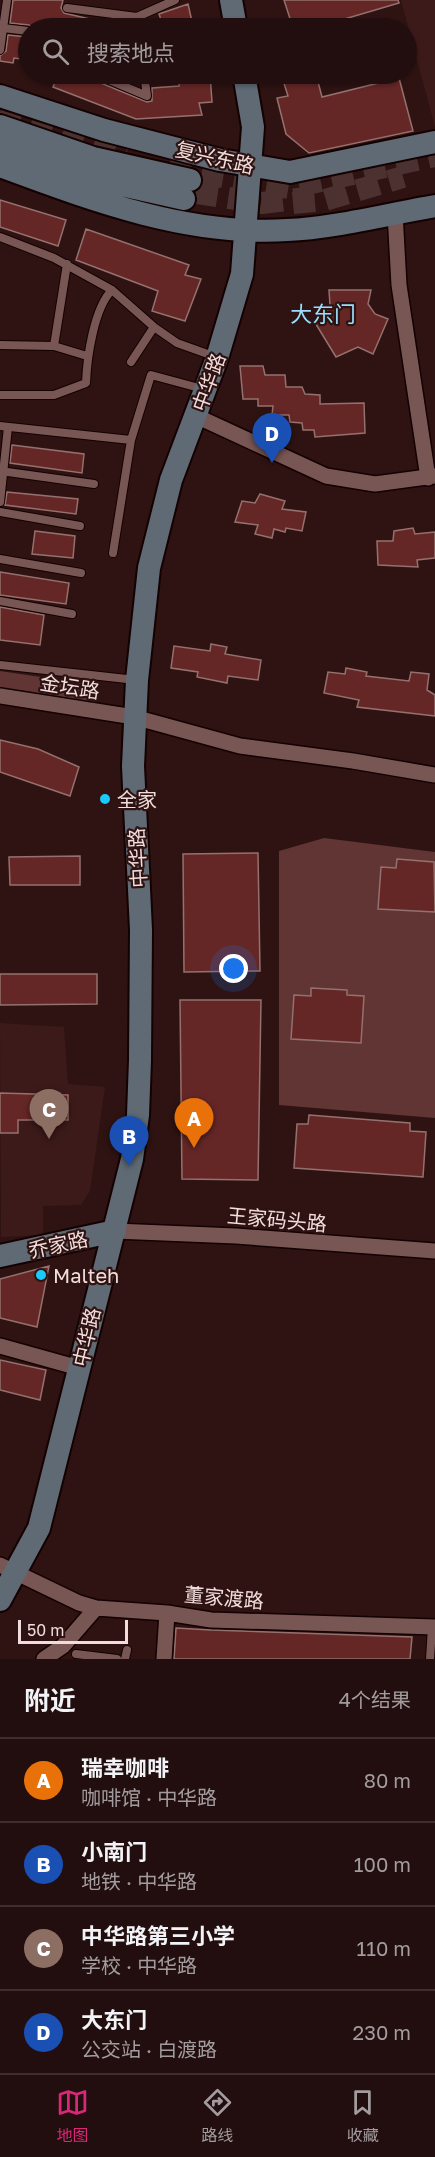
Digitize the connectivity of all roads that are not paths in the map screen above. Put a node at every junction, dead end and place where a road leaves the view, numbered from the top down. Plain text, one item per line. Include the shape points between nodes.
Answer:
1 (6, 0) edge
2 (175, 0) edge
3 (231, 0) edge
4 (67, 8) dead end
5 (3, 10) edge
6 (137, 17) joint
7 (234, 18) edge
8 (3, 27) junction
9 (18, 29) edge
10 (0, 50) edge
11 (118, 84) edge
12 (145, 84) edge
13 (246, 84) edge
14 (0, 96) edge
15 (0, 126) edge
16 (435, 142) edge
17 (0, 146) edge
18 (250, 165) junction
19 (0, 166) edge
20 (435, 206) edge
21 (395, 213) junction
22 (245, 229) junction
23 (0, 237) edge
24 (66, 264) junction
25 (112, 290) junction
26 (154, 327) junction
27 (0, 345) edge
28 (54, 346) junction
29 (87, 356) junction
30 (217, 358) junction
31 (131, 362) dead end
32 (205, 390) junction
33 (0, 395) edge
34 (196, 416) junction
35 (4, 426) edge
36 (131, 440) junction
37 (2, 471) edge
38 (432, 477) edge
39 (94, 484) dead end
40 (0, 502) edge
41 (0, 512) edge
42 (80, 526) dead end
43 (113, 553) dead end
44 (0, 559) edge
45 (81, 573) dead end
46 (0, 601) edge
47 (72, 614) dead end
48 (0, 665) edge
49 (137, 680) junction
50 (0, 696) edge
51 (134, 717) junction
52 (435, 775) edge
53 (115, 1231) junction
54 (435, 1251) edge
55 (0, 1257) edge
56 (0, 1346) edge
57 (79, 1368) junction
58 (9, 1568) edge
59 (0, 1600) edge
60 (96, 1608) junction
61 (167, 1613) junction
62 (433, 1627) edge
63 (128, 1650) dead end
64 (76, 1654) dead end
65 (44, 1659) edge
66 (117, 1659) edge
67 (125, 1659) edge
68 (164, 1659) edge
69 (430, 1659) edge

1 - 5 lane
2 - 6 lane
3 - 7 street
4 - 6 lane
5 - 8 lane
8 - 9 lane
8 - 10 lane
11 - 12 lane via 147,96
13 - 18 street, 中华路 via 253,127
14 - 18 street, 复兴东路 via 104,130
15 - 17 street via 187,189 108,182
16 - 18 street, 复兴东路 via 290,172
18 - 22 street, 中华路
19 - 22 street via 145,215 213,228
20 - 21 street
21 - 22 street via 287,230
21 - 38 street via 398,280
22 - 30 street, 中华路 via 242,274
23 - 24 lane
24 - 25 lane
24 - 28 lane
25 - 26 lane
25 - 29 lane via 103,299
26 - 30 lane via 177,343
26 - 31 lane
27 - 28 lane
28 - 29 lane
29 - 33 lane via 86,383 54,395
30 - 32 street, 中华路
32 - 34 street, 中华路
32 - 36 lane via 151,375
34 - 38 street via 326,476 375,484
34 - 49 street, 中华路 via 171,480 149,568
35 - 36 lane
35 - 37 lane
36 - 43 lane
37 - 39 lane
37 - 40 lane
41 - 42 lane
44 - 45 lane
46 - 47 lane
48 - 49 lane
49 - 51 street, 中华路
50 - 51 street, 金坛路
51 - 52 street, 金坛路 via 240,746
51 - 53 street, 中华路 via 141,930 139,1104 132,1159
53 - 54 street, 王家码头路
53 - 55 street, 乔家路
53 - 57 street, 中华路
56 - 57 street
57 - 58 street, 中华路 via 39,1528
58 - 59 street, 中华路
58 - 60 street, 董家渡路
60 - 61 street, 董家渡路
60 - 65 street via 63,1646
61 - 62 street, 董家渡路 via 211,1620
61 - 68 street
62 - 69 lane
63 - 67 lane
64 - 66 lane

